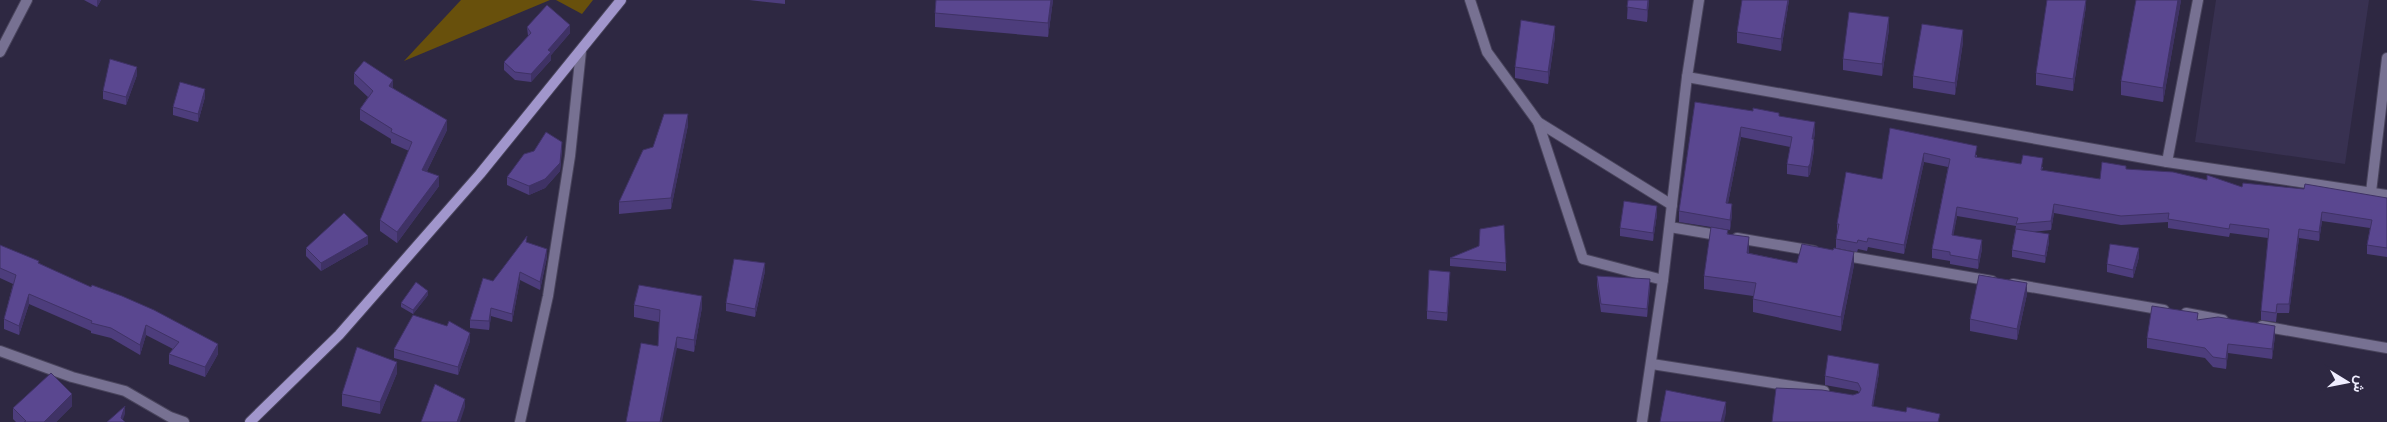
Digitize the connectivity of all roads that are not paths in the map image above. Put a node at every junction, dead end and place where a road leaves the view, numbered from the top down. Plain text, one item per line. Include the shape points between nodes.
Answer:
1 (26, 0) edge
2 (621, 0) edge
3 (1470, 0) edge
4 (1699, 0) edge
5 (2198, 0) edge
6 (580, 51) junction
7 (0, 52) edge
8 (2387, 58) edge
9 (1686, 77) junction
10 (1538, 122) junction
11 (2166, 162) junction
12 (2371, 192) junction
13 (2387, 195) edge
14 (1672, 205) junction
15 (1670, 227) junction
16 (1663, 280) junction
17 (2232, 321) edge
18 (2251, 324) edge
19 (2387, 348) edge
20 (0, 351) edge
21 (1652, 364) junction
22 (1831, 393) edge
23 (184, 422) edge
24 (250, 422) edge
25 (520, 422) edge
26 (1642, 422) edge

1 - 7 street
2 - 6 street
3 - 10 street via 1488,52
4 - 9 street
5 - 11 street
6 - 24 street via 480,174 339,335
6 - 25 street via 570,156 548,296
8 - 12 street
9 - 11 street
9 - 14 street
10 - 14 street
10 - 16 street via 1583,259
11 - 12 street
12 - 13 street
14 - 15 street
15 - 16 street
15 - 17 street
16 - 21 street
18 - 19 street
20 - 23 street via 72,377 125,391
21 - 22 street
21 - 26 street

